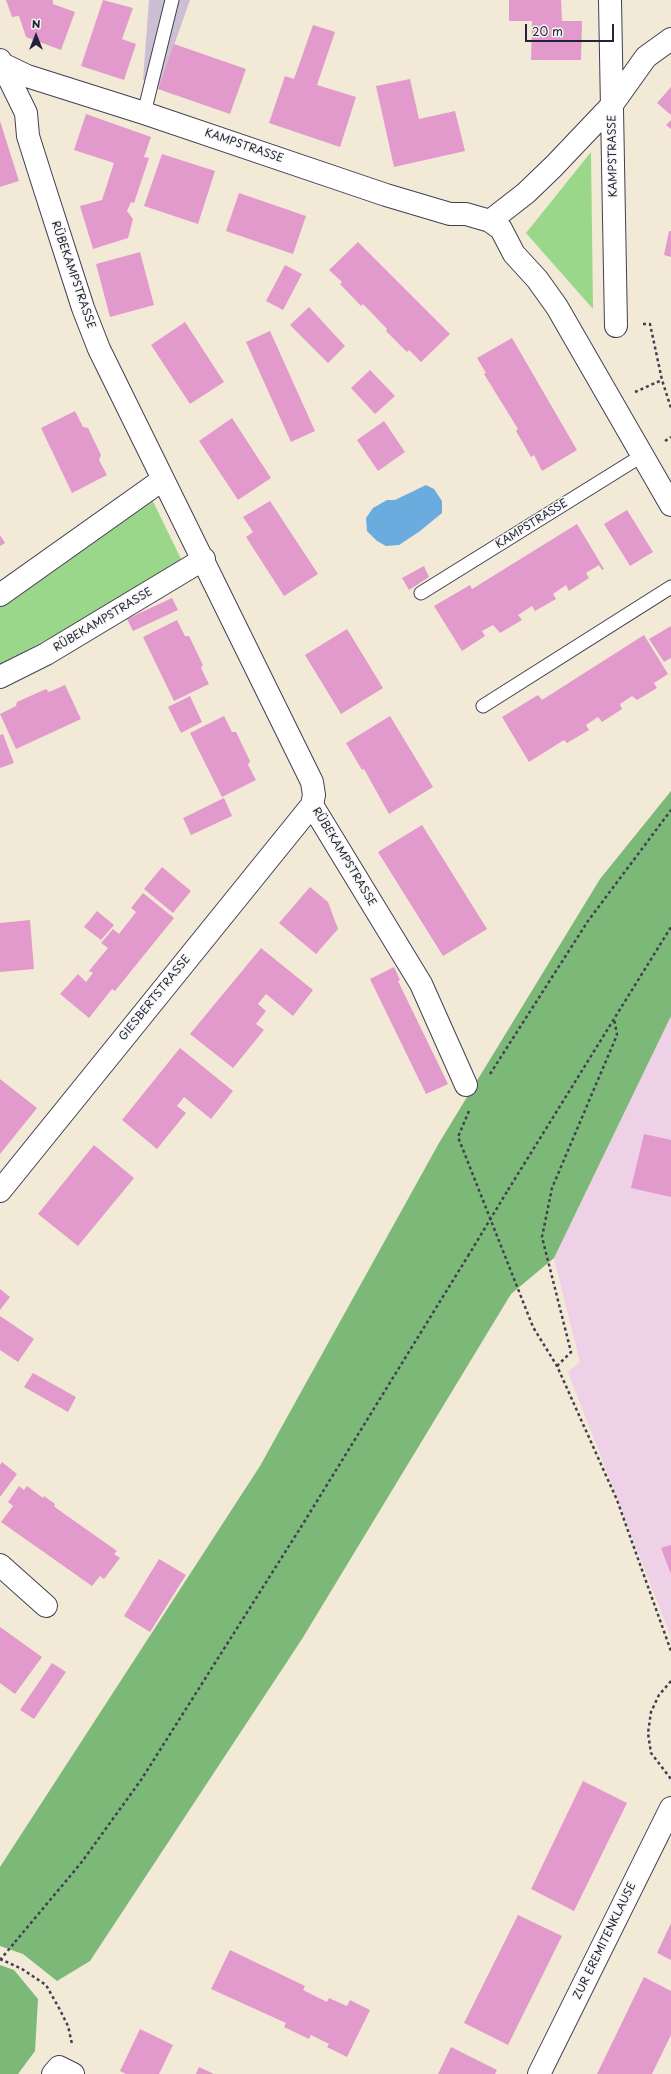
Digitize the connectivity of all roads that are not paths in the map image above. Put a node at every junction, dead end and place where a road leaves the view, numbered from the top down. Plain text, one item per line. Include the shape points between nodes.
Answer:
1 (172, 0) edge
2 (610, 0) edge
3 (671, 39) edge
4 (1, 62) edge
5 (611, 106) junction
6 (144, 113) junction
7 (490, 221) junction
8 (616, 326) dead end
9 (643, 455) junction
10 (162, 480) junction
11 (671, 505) edge
12 (204, 559) junction
13 (671, 587) edge
14 (421, 593) dead end
15 (0, 595) edge
16 (0, 677) edge
17 (483, 706) dead end
18 (312, 805) junction
19 (469, 1095) road end
20 (0, 1191) edge
21 (0, 1565) edge
22 (46, 1606) dead end
23 (671, 1808) edge
24 (539, 2074) edge

1 - 6 lane
2 - 5 street
3 - 5 street via 646,57
4 - 6 street, KAMPSTRASSE via 27,76
4 - 10 street, RÜBEKAMPSTRASSE via 26,113 28,136 83,308 99,349
5 - 7 street, KAMPSTRASSE via 526,193
5 - 8 street, KAMPSTRASSE
6 - 7 street, KAMPSTRASSE via 400,199 450,214 466,214
7 - 9 street, KAMPSTRASSE via 502,229 514,254 537,279 557,307
9 - 11 street, KAMPSTRASSE
9 - 14 lane, KAMPSTRASSE
10 - 12 street, RÜBEKAMPSTRASSE
10 - 15 street
12 - 16 street, RÜBEKAMPSTRASSE via 46,654
12 - 18 street, RÜBEKAMPSTRASSE via 312,782
13 - 17 lane
18 - 19 street, RÜBEKAMPSTRASSE via 420,984
18 - 20 street, GIESBERTSTRASSE
21 - 22 street
23 - 24 street, ZUR EREMITENKLAUSE

